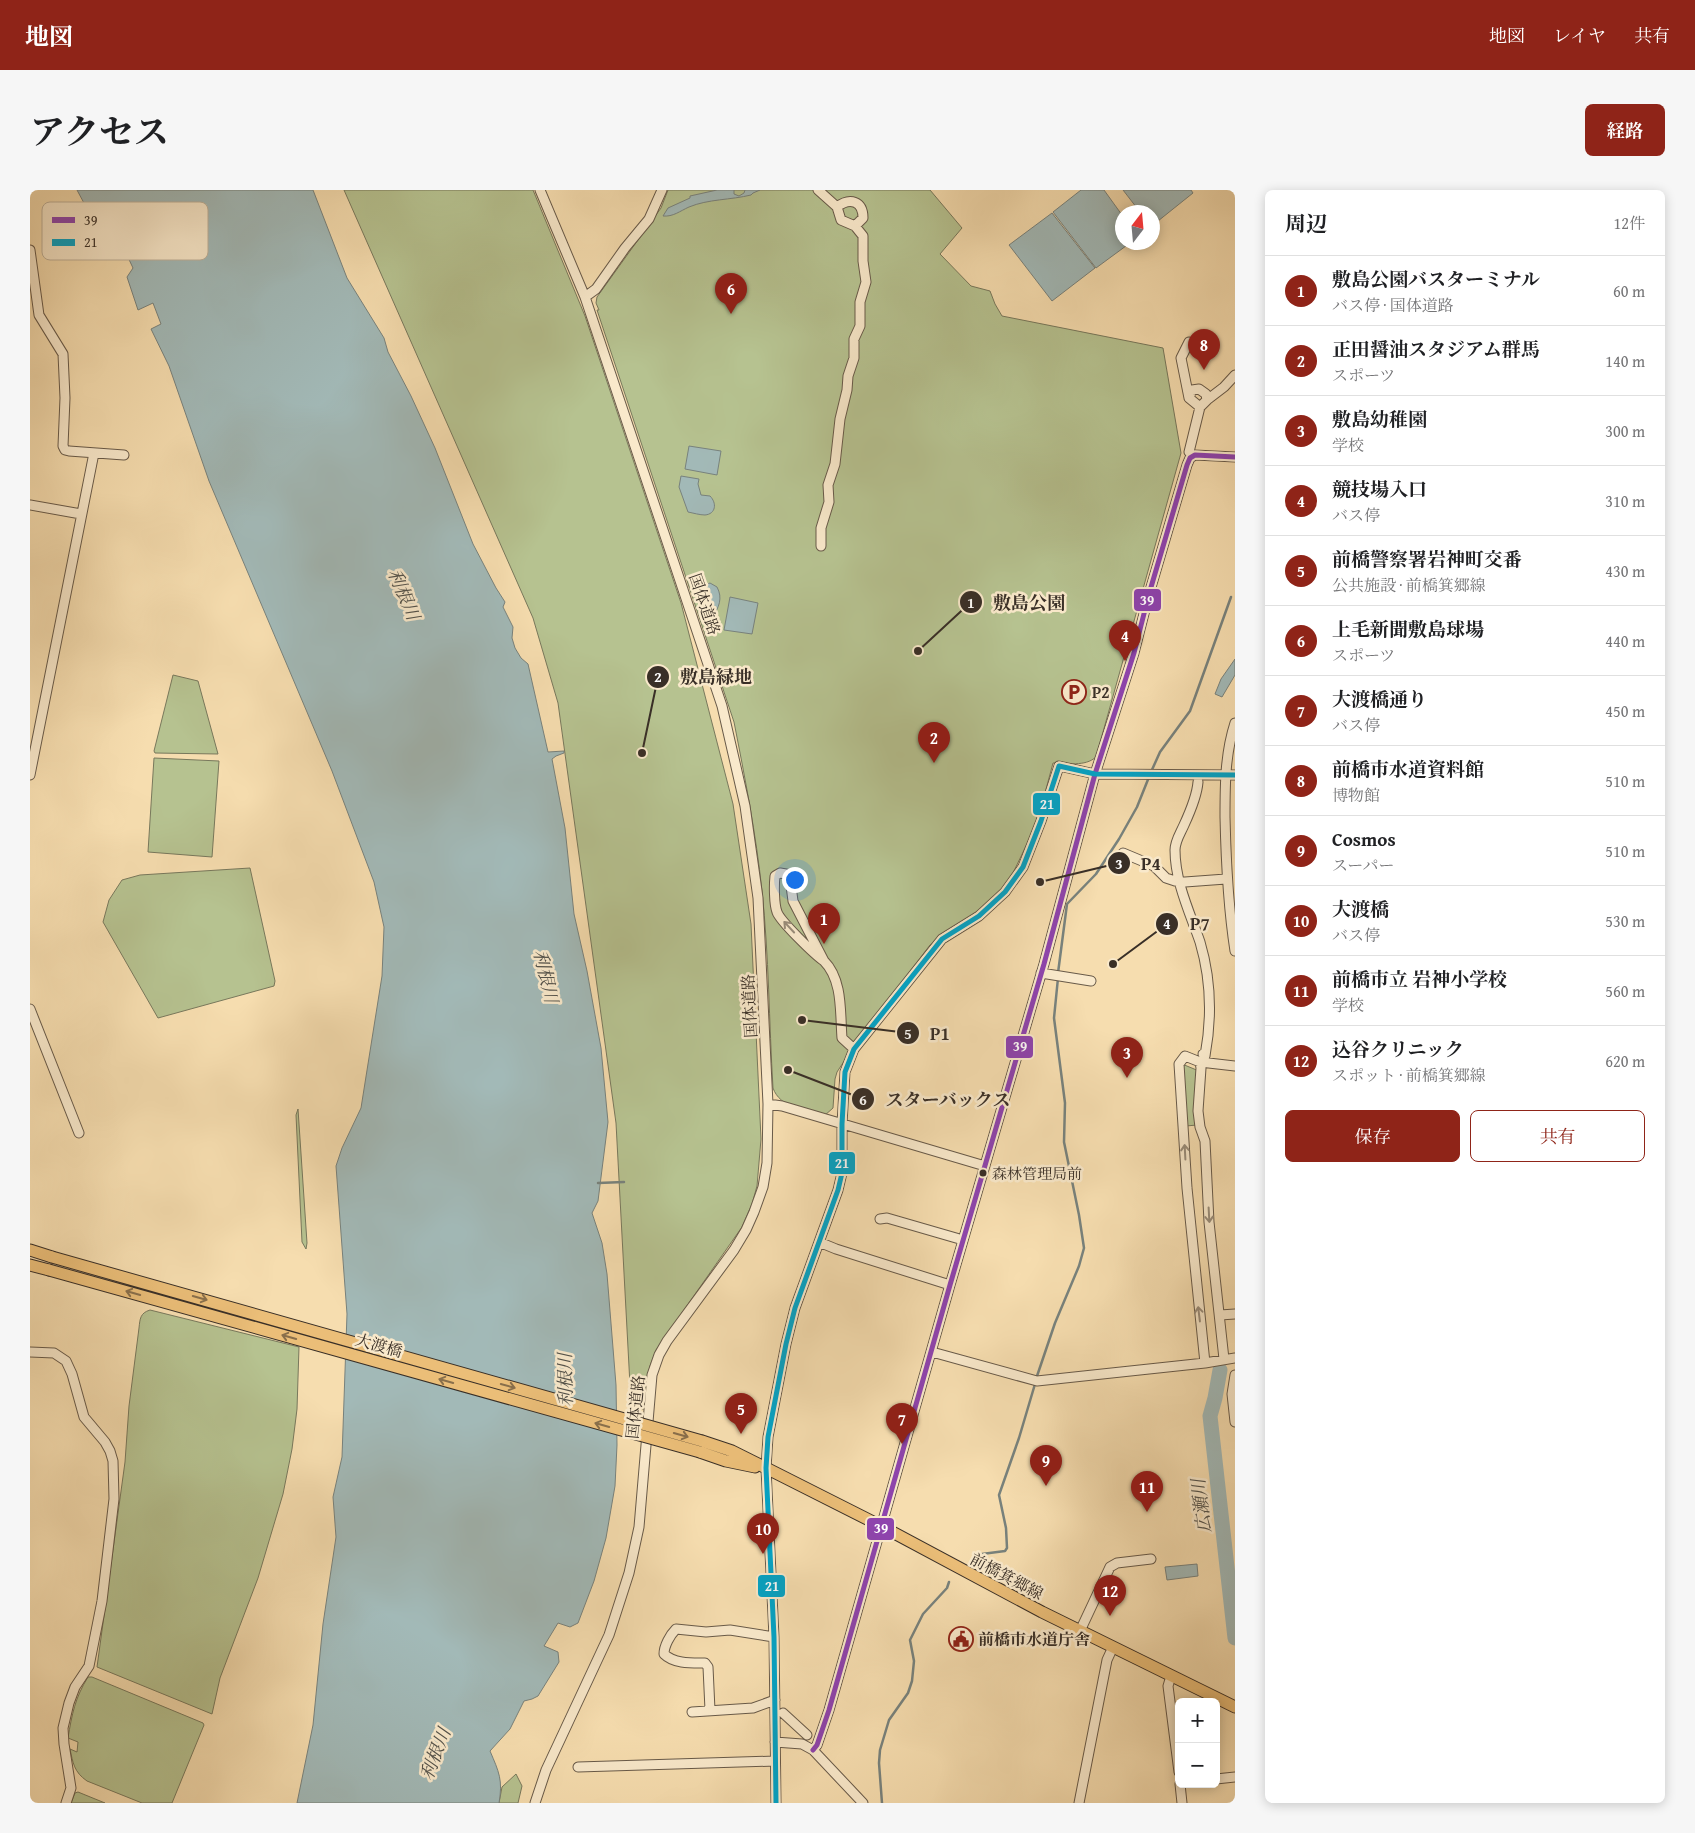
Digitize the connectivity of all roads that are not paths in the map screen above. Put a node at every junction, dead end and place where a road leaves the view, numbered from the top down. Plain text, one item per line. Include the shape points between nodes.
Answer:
1 (540, 190) edge
2 (662, 190) edge
3 (818, 190) edge
4 (837, 206) junction
5 (856, 226) junction
6 (30, 250) edge
7 (585, 297) junction
8 (1189, 342) dead end
9 (1235, 375) edge
10 (1188, 398) junction
11 (1204, 404) junction
12 (1189, 452) dead end
13 (94, 453) junction
14 (124, 455) dead end
15 (1235, 457) edge
16 (30, 505) edge
17 (81, 514) junction
18 (821, 546) dead end
19 (1235, 723) edge
20 (1095, 774) junction
21 (30, 775) edge
22 (1230, 775) edge
23 (1198, 782) dead end
24 (1230, 832) edge
25 (1123, 853) dead end
26 (1226, 879) junction
27 (1179, 882) junction
28 (1235, 951) edge
29 (824, 961) junction
30 (1041, 973) junction
31 (1091, 981) dead end
32 (30, 1009) edge
33 (854, 1049) junction
34 (1201, 1058) junction
35 (1235, 1066) edge
36 (768, 1104) junction
37 (842, 1124) junction
38 (79, 1133) dead end
39 (985, 1166) junction
40 (880, 1219) dead end
41 (963, 1240) junction
42 (820, 1242) junction
43 (30, 1250) edge
44 (30, 1265) edge
45 (950, 1285) junction
46 (1235, 1314) edge
47 (1220, 1315) junction
48 (30, 1352) edge
49 (932, 1352) junction
50 (1235, 1358) edge
51 (1224, 1359) junction
52 (1205, 1363) junction
53 (1235, 1375) edge
54 (1235, 1422) edge
55 (701, 1446) junction
56 (766, 1468) junction
57 (881, 1526) junction
58 (1151, 1559) dead end
59 (1080, 1631) junction
60 (774, 1637) junction
61 (1113, 1648) junction
62 (1172, 1676) junction
63 (775, 1700) junction
64 (1235, 1707) edge
65 (710, 1710) junction
66 (692, 1712) dead end
67 (783, 1713) dead end
68 (807, 1735) dead end
69 (775, 1742) junction
70 (1175, 1743) edge
71 (812, 1750) junction
72 (775, 1762) junction
73 (578, 1767) dead end
74 (1235, 1777) edge
75 (1220, 1779) edge
76 (1180, 1788) edge
77 (66, 1803) edge
78 (535, 1803) edge
79 (776, 1803) edge
80 (863, 1803) edge
81 (1079, 1803) edge
82 (1182, 1803) edge

1 - 7 street, 国体道路
2 - 7 street via 649,219 596,289
3 - 4 street
4 - 5 street via 841,220
4 - 5 street via 852,201 858,204 863,218
5 - 18 street via 863,236 866,282 840,419 835,464 828,485 829,502 821,528
6 - 13 street via 39,315 64,354 63,446 69,451
7 - 36 street, 国体道路 via 722,706 745,806 758,898
8 - 10 street via 1181,358
9 - 11 street
10 - 11 street
10 - 11 street via 1192,390 1199,389 1206,394
11 - 12 street
13 - 14 street
13 - 17 street
15 - 20 street via 1199,455 1188,461 1134,653
16 - 17 street
17 - 21 street
19 - 22 street via 1227,753
20 - 22 street
20 - 30 street
20 - 33 street via 1059,766 1023,868 1005,892 979,916 942,939
22 - 24 street
23 - 27 street via 1177,838 1175,850
24 - 26 street
25 - 27 street via 1154,866 1168,879
26 - 27 street
26 - 28 street
27 - 34 street via 1208,975 1209,1035
29 -> 29 street via 777,914 774,882 780,873 790,878 793,901
29 - 33 street via 829,965 838,987 842,1038
30 - 31 street
30 - 39 street
32 - 38 street
33 - 37 street via 845,1072
34 - 35 street
34 -> 47 street via 1198,1111 1205,1141 1209,1222
52 -> 34 street via 1186,1188 1179,1064 1185,1056
36 - 37 street
36 - 78 street, 国体道路 via 767,1162 754,1212 734,1250 667,1340 654,1368 639,1527 629,1573 609,1635 550,1762
37 - 39 street
37 - 42 street via 842,1173
39 - 41 street
40 - 41 street via 887,1218
41 - 45 street
42 - 45 street
42 - 56 street via 795,1308 786,1344 768,1437
43 -> 55 main road, 大渡橋, bridge
55 -> 44 main road, 大渡橋, bridge
45 - 49 street
46 - 47 street
47 - 51 street
48 - 77 street via 54,1353 66,1362 84,1417 105,1442 113,1461 114,1499 102,1601 89,1666 75,1687 63,1728 71,1788
49 - 52 street via 1037,1381
49 - 57 street
50 - 51 street
50 - 53 street
51 - 52 street
53 - 54 street via 1232,1394
55 - 56 main road, 前橋箕郷線 via 732,1451
56 - 57 main road, 前橋箕郷線
56 - 60 street
57 - 59 main road, 前橋箕郷線
57 - 71 street via 829,1710 819,1741
58 - 59 street via 1117,1563 1110,1567
59 - 61 main road, 前橋箕郷線
60 - 63 street
60 - 65 street via 730,1630 676,1629 673,1632 664,1654 667,1658 688,1663 705,1663 708,1667
61 - 62 main road, 前橋箕郷線
61 - 81 street via 1107,1660
62 - 64 main road, 前橋箕郷線
62 - 70 street via 1168,1686
63 - 65 street via 753,1708
63 - 69 street
65 - 66 street
67 - 68 street
69 - 71 street via 802,1744
69 - 72 street
71 - 80 street
72 - 73 street
72 - 79 street
74 - 75 street
76 - 82 street

